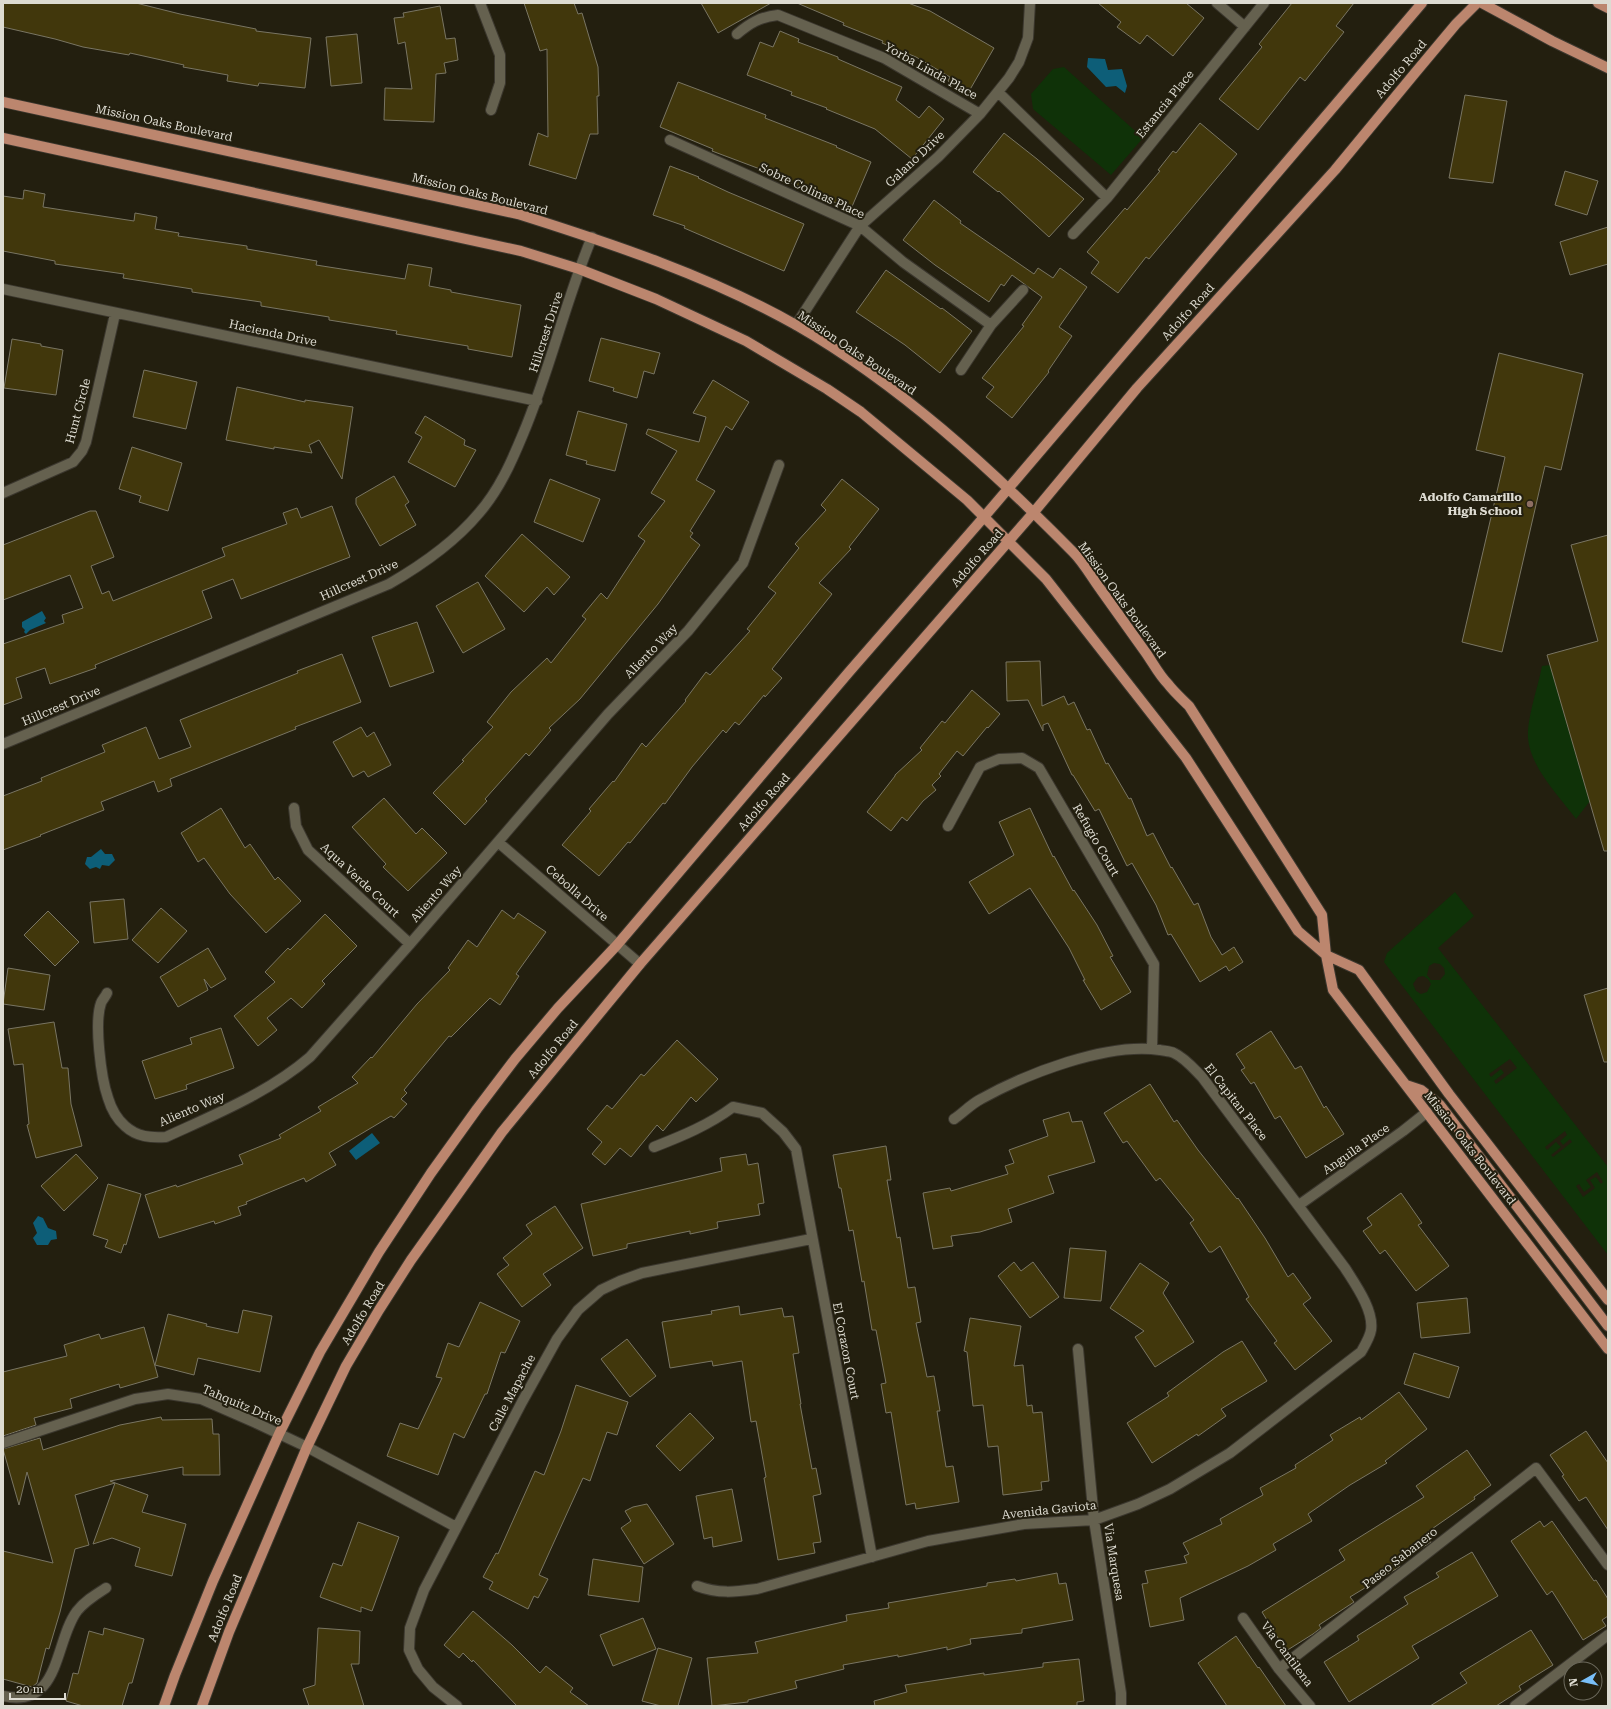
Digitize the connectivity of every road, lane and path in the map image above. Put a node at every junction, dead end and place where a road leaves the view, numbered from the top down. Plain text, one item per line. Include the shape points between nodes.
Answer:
1 (480, 3) edge
2 (1030, 3) edge
3 (1217, 3) edge
4 (1264, 3) edge
5 (1422, 3) edge
6 (1477, 3) edge
7 (1482, 3) edge
8 (1598, 3) edge
9 (1608, 8) edge
10 (1245, 27) junction
11 (736, 34) dead end
12 (1608, 68) edge
13 (998, 92) junction
14 (3, 102) edge
15 (491, 110) dead end
16 (980, 114) junction
17 (3, 138) edge
18 (670, 140) dead end
19 (1106, 198) junction
20 (860, 226) junction
21 (1073, 234) dead end
22 (592, 237) junction
23 (579, 268) junction
24 (3, 289) edge
25 (1023, 290) dead end
26 (115, 314) junction
27 (796, 325) junction
28 (991, 326) junction
29 (961, 370) dead end
30 (537, 401) junction
31 (779, 465) dead end
32 (1009, 488) junction
33 (3, 493) edge
34 (1034, 512) junction
35 (984, 517) junction
36 (1009, 541) junction
37 (3, 744) edge
38 (294, 808) dead end
39 (948, 826) dead end
40 (498, 842) junction
41 (410, 944) junction
42 (617, 945) junction
43 (1326, 955) junction
44 (640, 964) junction
45 (108, 993) dead end
46 (1152, 1049) junction
47 (1406, 1085) junction
48 (1427, 1112) junction
49 (954, 1119) dead end
50 (654, 1147) dead end
51 (1299, 1205) junction
52 (811, 1240) junction
53 (1608, 1300) edge
54 (1608, 1326) edge
55 (1371, 1329) joint
56 (1078, 1349) dead end
57 (1608, 1349) edge
58 (279, 1434) junction
59 (3, 1443) edge
60 (306, 1447) junction
61 (1094, 1520) junction
62 (456, 1527) junction
63 (872, 1557) junction
64 (1608, 1565) edge
65 (697, 1586) dead end
66 (106, 1588) dead end
67 (1244, 1618) dead end
68 (1608, 1636) edge
69 (1279, 1669) junction
70 (3, 1696) edge
71 (164, 1706) edge
72 (202, 1706) edge
73 (457, 1706) edge
74 (1121, 1706) edge
75 (1310, 1706) edge
76 (1515, 1706) edge

1 - 15 street via 500,55 500,83
2 - 13 street, Galano Drive via 1028,38 1019,62
3 - 10 street
4 - 10 street, Estancia Place
5 - 32 main road, Adolfo Road
6 - 34 main road, Adolfo Road via 1456,24 1335,170 1137,388
7 - 12 main road
8 - 9 main road
10 - 19 street, Estancia Place
11 - 16 street, Yorba Linda Place via 764,17 778,15 884,58
13 - 16 street, Galano Drive
13 - 19 street
14 - 22 main road, Mission Oaks Boulevard via 518,214
16 - 20 street, Galano Drive via 938,157
17 - 23 main road, Mission Oaks Boulevard via 521,251
18 - 20 street, Sobre Colinas Place
19 - 21 street, Estancia Place
20 - 27 street, Galano Drive
20 - 28 street, Sobre Colinas Place via 903,262
22 - 23 street, Hillcrest Drive
22 - 27 main road, Mission Oaks Boulevard via 665,264
23 - 30 street, Hillcrest Drive
23 - 35 main road, Mission Oaks Boulevard via 656,299 746,341 827,389 861,412
24 - 26 street, Hacienda Drive
25 - 28 street
26 - 30 street, Hacienda Drive
26 - 33 street, Hunt Circle via 82,451 73,462
27 - 32 main road, Mission Oaks Boulevard via 909,402
28 - 29 street
30 - 37 street, Hillcrest Drive via 507,472 479,513 440,551 409,572 389,584
31 - 40 street, Aliento Way via 744,562 688,631 608,714
32 - 34 main road, Mission Oaks Boulevard
32 - 35 main road, Adolfo Road
34 - 36 main road, Adolfo Road
34 - 43 main road, Mission Oaks Boulevard via 1075,554 1167,684 1189,706 1322,915
35 - 36 main road, Mission Oaks Boulevard
35 - 42 main road, Adolfo Road
36 - 43 main road, Mission Oaks Boulevard via 1046,578 1186,758 1298,930
36 - 44 main road, Adolfo Road
38 - 41 street, Aqua Verde Court via 296,826 308,850
39 - 46 street, Refugio Court via 980,767 999,759 1022,758 1039,768 1154,964
40 - 41 street, Aliento Way
40 - 42 street, Cebolla Drive
41 - 45 street, Aliento Way via 310,1056 296,1068 246,1100 166,1137 138,1135 126,1127 117,1117 108,1097 99,1051 98,1029 101,1003
42 - 44 street, Cebolla Drive
42 - 58 main road, Adolfo Road via 515,1059 430,1173 379,1252 320,1352
43 - 47 main road, Mission Oaks Boulevard via 1334,990
43 - 53 main road, Mission Oaks Boulevard via 1359,970 1449,1094
44 - 60 main road, Adolfo Road via 502,1132 424,1241 346,1366
46 - 49 street, El Capitan Place via 1126,1049 1055,1067 980,1099
46 - 51 street, El Capitan Place via 1174,1052 1188,1062
47 - 48 main road, Mission Oaks Boulevard
47 - 54 main road via 1421,1090 1440,1105
48 - 51 street, Anguila Place
48 - 57 main road, Mission Oaks Boulevard
50 - 52 street, El Corazon Court via 685,1135 733,1107 762,1113 783,1132 796,1149
51 - 55 street, El Capitan Place via 1364,1298
52 - 62 street, Calle Mapache via 642,1272 601,1290 578,1310 556,1339
52 - 63 street, El Corazon Court
55 - 61 street, Avenida Gaviota via 1361,1352 1230,1453 1170,1489
56 - 61 street, Via Marquesa
58 - 59 street, Tahquitz Drive via 201,1400 168,1394 135,1400
58 - 60 street, Tahquitz Drive
58 - 71 main road, Adolfo Road via 213,1581 174,1675
60 - 62 street, Tahquitz Drive
60 - 72 main road, Adolfo Road via 229,1632
61 - 63 street, Avenida Gaviota via 1024,1524 928,1541
61 - 74 street, Via Marquesa
62 - 73 street, Calle Mapache via 424,1590 410,1628 408,1650 418,1669 433,1686
63 - 65 street, Avenida Gaviota via 777,1584 733,1592 714,1592
64 - 69 street, Paseo Sabanero via 1536,1468
66 - 70 street via 77,1612 51,1678 43,1690 24,1700
67 - 69 street, Via Cantilena
68 - 76 street
69 - 75 street, Via Cantilena

